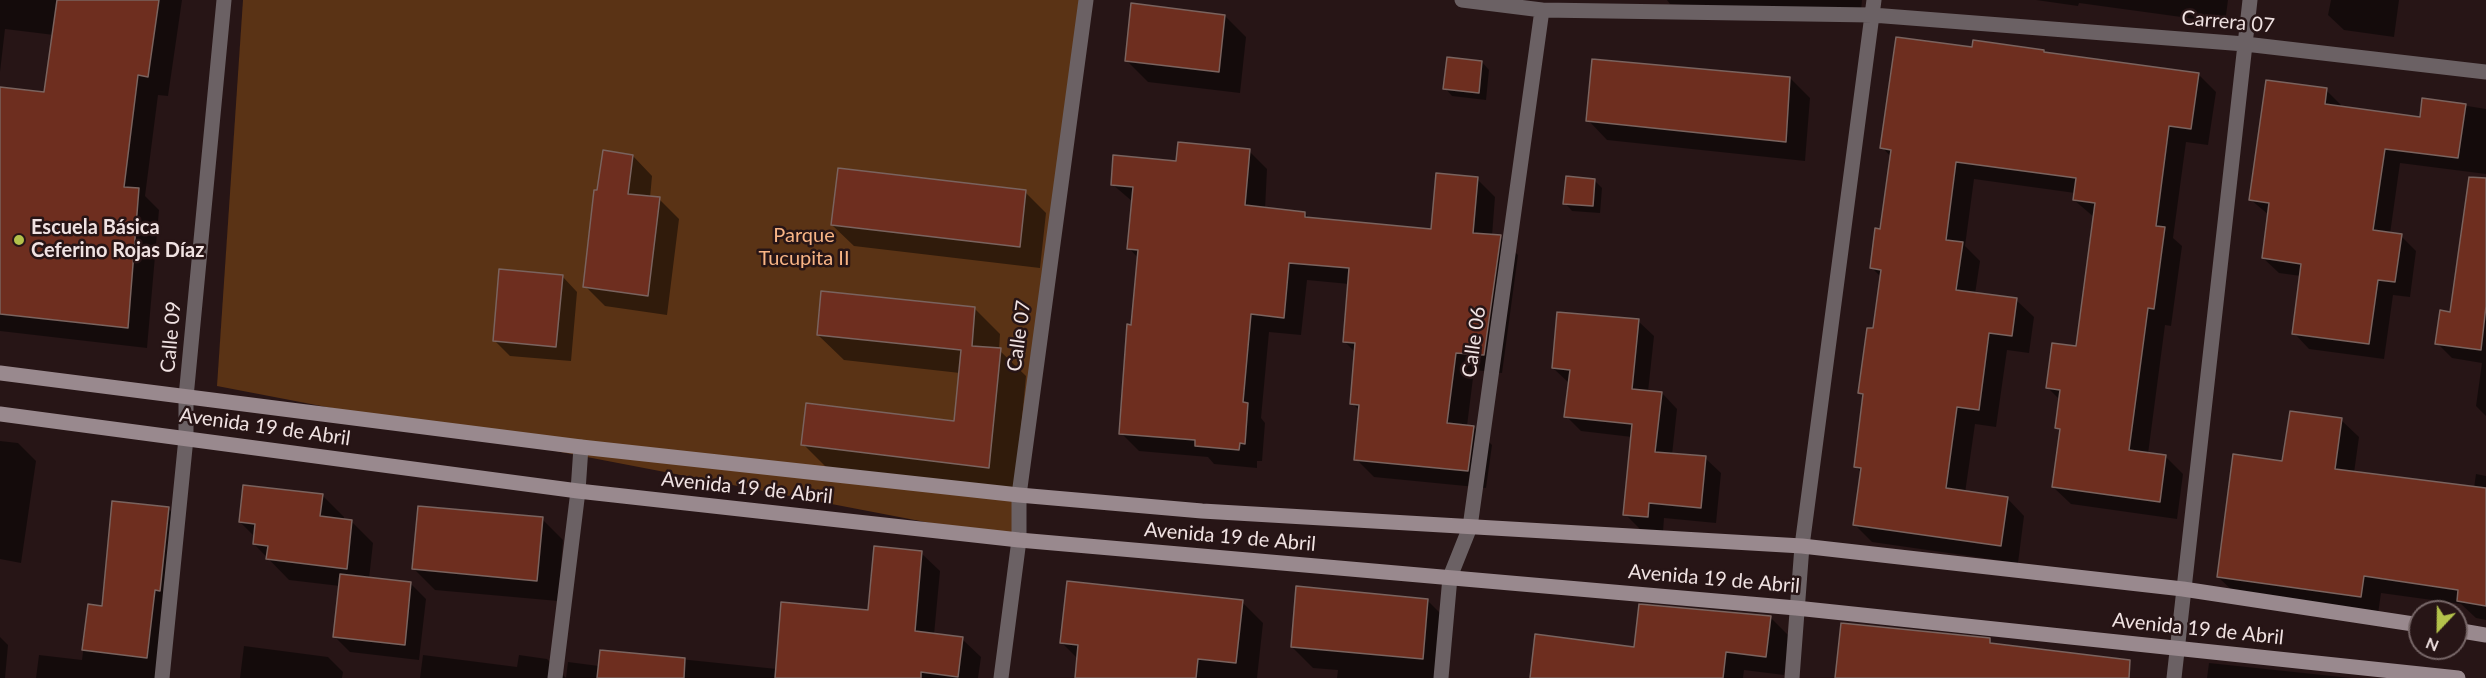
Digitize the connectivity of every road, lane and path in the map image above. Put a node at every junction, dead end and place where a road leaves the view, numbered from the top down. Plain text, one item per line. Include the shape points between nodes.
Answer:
1 (224, 0) edge
2 (1086, 0) edge
3 (1462, 0) edge
4 (2250, 0) edge
5 (1873, 7) edge
6 (1542, 10) junction
7 (2245, 44) junction
8 (2486, 72) edge
9 (0, 373) edge
10 (186, 397) junction
11 (0, 414) edge
12 (186, 438) junction
13 (581, 447) junction
14 (578, 491) junction
15 (1019, 495) junction
16 (1470, 527) junction
17 (1019, 540) junction
18 (1802, 546) junction
19 (1450, 577) junction
20 (2182, 590) junction
21 (1796, 608) junction
22 (2408, 623) edge
23 (2468, 632) edge
24 (2486, 634) edge
25 (2176, 648) junction
26 (162, 678) edge
27 (555, 678) edge
28 (1001, 678) edge
29 (1441, 678) edge
30 (1792, 678) edge
31 (2174, 678) edge
32 (2458, 678) edge

1 - 10 street, Calle 09
2 - 15 street, Calle 07
3 - 6 street, Carrera 07
4 - 7 street
5 - 6 street, Carrera 07
5 - 7 street, Carrera 07
5 - 18 street
6 - 16 street, Calle 06
7 - 8 street, Carrera 07
7 - 20 street
9 - 10 street, Avenida 19 de Abril
10 - 12 street, Calle 09
10 - 13 street, Avenida 19 de Abril
11 - 12 street, Avenida 19 de Abril
12 - 14 street, Avenida 19 de Abril
12 - 26 street, Calle 09
13 - 14 street
13 - 15 street, Avenida 19 de Abril
14 - 17 street, Avenida 19 de Abril
14 - 27 street
15 - 16 street, Avenida 19 de Abril via 1202,511
15 - 17 street, Calle 07
16 - 18 street, Avenida 19 de Abril
16 - 19 street, Calle 06
17 - 19 street, Avenida 19 de Abril
17 - 28 street, Calle 07
18 - 20 street, Avenida 19 de Abril
18 - 21 street
19 - 21 street, Avenida 19 de Abril
19 - 29 street, Calle 06
20 - 22 street, Avenida 19 de Abril
20 - 25 street
21 - 25 street, Avenida 19 de Abril
21 - 30 street
23 - 24 street
25 - 31 street
25 - 32 street, Avenida 19 de Abril

